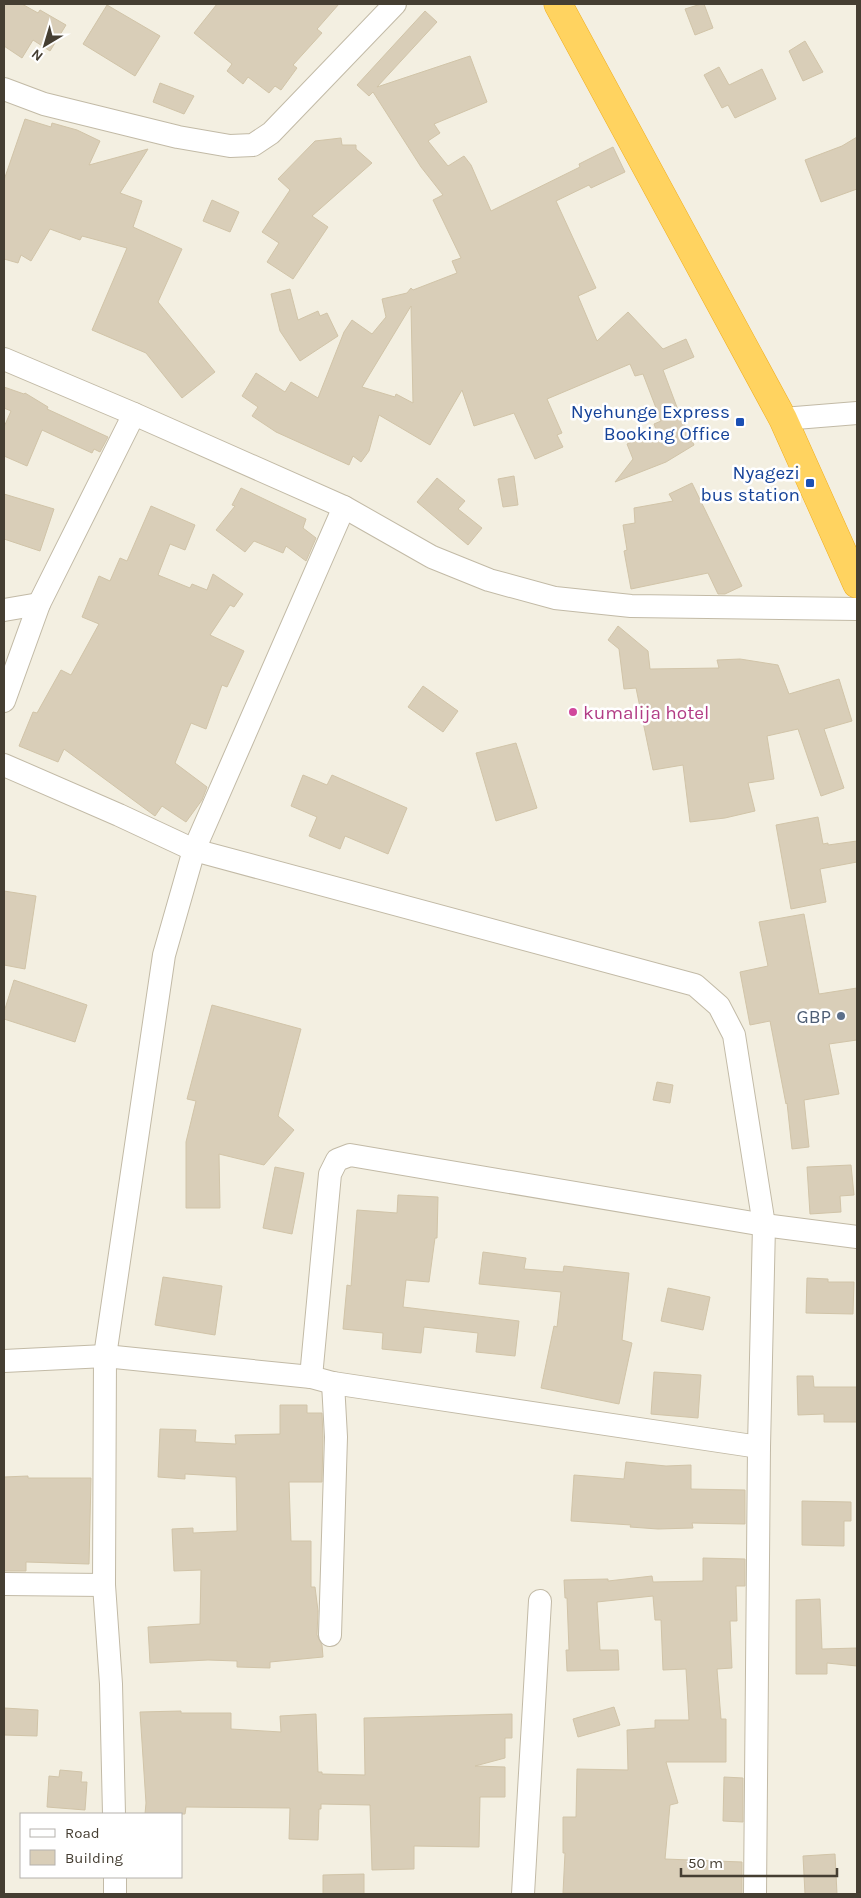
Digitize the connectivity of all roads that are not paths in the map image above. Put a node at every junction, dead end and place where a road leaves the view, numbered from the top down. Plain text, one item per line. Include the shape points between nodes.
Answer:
1 (396, 4) edge
2 (558, 4) edge
3 (4, 89) edge
4 (4, 360) edge
5 (857, 413) edge
6 (134, 414) junction
7 (783, 419) junction
8 (344, 507) junction
9 (857, 584) edge
10 (39, 604) junction
11 (857, 609) edge
12 (4, 610) edge
13 (4, 700) edge
14 (4, 765) edge
15 (194, 850) junction
16 (764, 1225) junction
17 (857, 1237) edge
18 (105, 1356) junction
19 (4, 1361) edge
20 (311, 1377) junction
21 (333, 1382) junction
22 (759, 1447) junction
23 (4, 1584) edge
24 (104, 1585) junction
25 (540, 1601) dead end
26 (330, 1635) dead end
27 (114, 1813) edge
28 (115, 1878) edge
29 (115, 1894) edge
30 (523, 1894) edge
31 (755, 1894) edge

1 - 3 street via 271,133 253,145 230,146 178,138 44,104
2 - 7 highway
4 - 6 street
5 - 7 street
6 - 8 street
6 - 10 street
7 - 9 highway
8 - 11 street via 432,557 489,580 555,598 631,606
8 - 15 street
10 - 12 street
10 - 13 street
14 - 15 street
15 - 16 street via 695,985 719,1006 734,1035
15 - 18 street via 164,955
16 - 17 street
16 - 20 street via 350,1155 337,1160 330,1174
16 - 22 street
18 - 19 street
18 - 20 street
18 - 24 street
20 - 21 street
21 - 22 street
21 - 26 street via 336,1436
22 - 31 street
23 - 24 street
24 - 27 street via 111,1684
25 - 30 street
28 - 29 street

